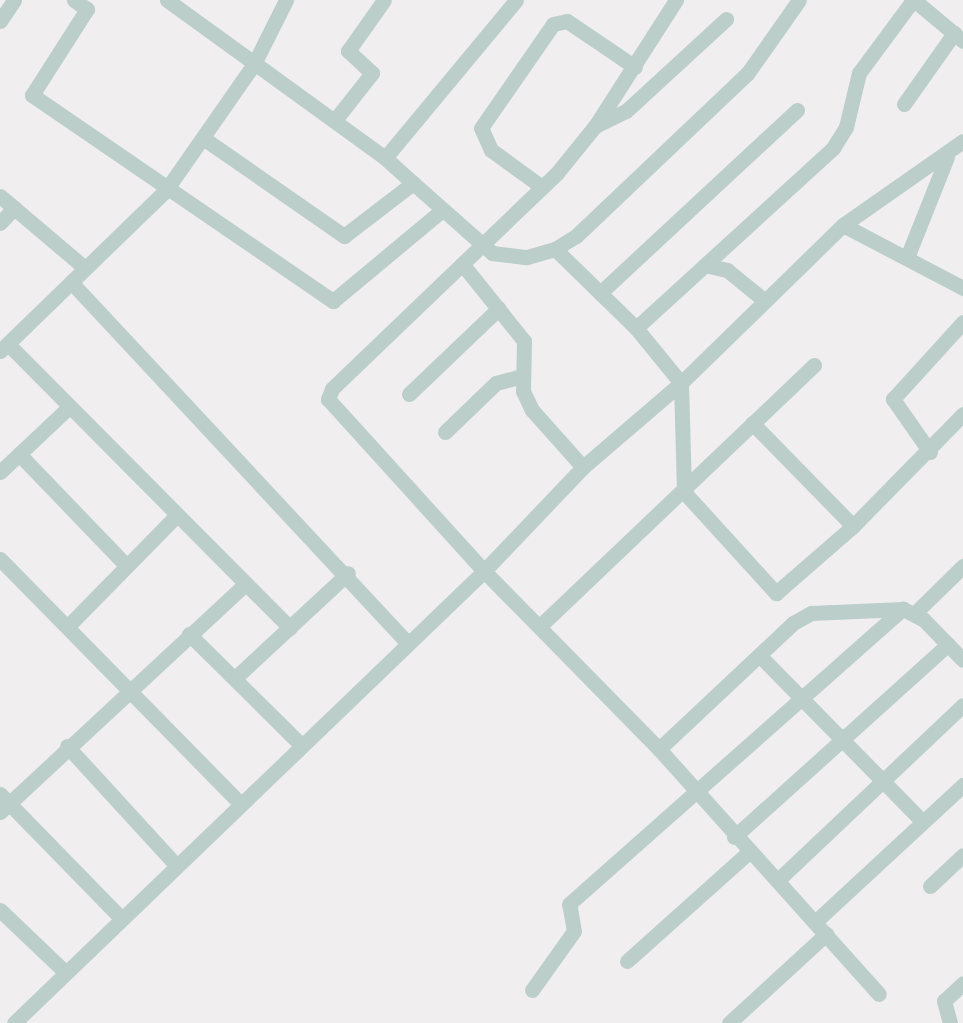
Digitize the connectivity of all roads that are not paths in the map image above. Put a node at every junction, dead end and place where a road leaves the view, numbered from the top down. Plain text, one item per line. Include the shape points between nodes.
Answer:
1 (14, 0) edge
2 (74, 0) edge
3 (167, 0) edge
4 (286, 0) edge
5 (384, 0) edge
6 (516, 0) edge
7 (799, 0) edge
8 (913, 0) edge
9 (673, 1) edge
10 (726, 19) dead end
11 (0, 21) edge
12 (959, 37) edge
13 (254, 64) junction
14 (634, 67) junction
15 (904, 104) dead end
16 (797, 110) dead end
17 (335, 120) junction
18 (595, 126) junction
19 (203, 138) junction
20 (963, 141) edge
21 (947, 157) junction
22 (385, 158) junction
23 (413, 183) junction
24 (542, 187) junction
25 (166, 190) junction
26 (0, 196) edge
27 (14, 208) junction
28 (441, 211) junction
29 (0, 223) edge
30 (843, 225) junction
31 (482, 247) junction
32 (555, 249) junction
33 (908, 255) junction
34 (463, 265) junction
35 (705, 265) junction
36 (85, 268) junction
37 (71, 282) junction
38 (963, 288) edge
39 (600, 293) junction
40 (765, 301) junction
41 (499, 308) junction
42 (963, 322) edge
43 (636, 328) junction
44 (4, 347) edge
45 (814, 365) dead end
46 (522, 376) junction
47 (681, 384) junction
48 (409, 394) dead end
49 (69, 407) junction
50 (963, 414) edge
51 (752, 423) junction
52 (445, 432) dead end
53 (930, 452) junction
54 (19, 454) junction
55 (583, 467) junction
56 (0, 472) edge
57 (684, 492) junction
58 (177, 515) junction
59 (853, 526) junction
60 (0, 559) edge
61 (126, 565) junction
62 (963, 567) edge
63 (484, 571) junction
64 (348, 573) junction
65 (244, 585) junction
66 (908, 612) junction
67 (541, 625) junction
68 (67, 627) junction
69 (290, 628) junction
70 (189, 634) junction
71 (406, 641) junction
72 (948, 644) junction
73 (759, 654) junction
74 (963, 660) edge
75 (235, 678) junction
76 (130, 691) junction
77 (805, 698) junction
78 (963, 705) edge
79 (844, 738) junction
80 (301, 745) junction
81 (67, 746) junction
82 (659, 749) junction
83 (883, 780) junction
84 (963, 785) edge
85 (700, 794) junction
86 (239, 802) junction
87 (3, 803) edge
88 (923, 822) junction
89 (734, 837) junction
90 (749, 852) junction
91 (963, 855) edge
92 (176, 865) junction
93 (779, 879) junction
94 (930, 886) dead end
95 (1, 912) edge
96 (119, 916) junction
97 (815, 922) junction
98 (826, 934) junction
99 (627, 961) dead end
100 (64, 972) junction
101 (963, 983) edge
102 (532, 990) dead end
103 (879, 994) dead end
104 (733, 1022) edge
105 (14, 1023) edge
106 (950, 1023) edge

1 - 11 street
2 - 25 street via 87,9 32,95
3 - 13 street
4 - 13 street
5 - 17 street via 348,51 372,73
6 - 22 street
7 - 32 street via 747,74 576,236
8 - 12 street
8 - 35 street via 859,73 846,127 833,148
9 - 14 street
10 - 18 street via 633,105
12 - 15 street
13 - 17 street
13 - 19 street
14 - 18 street
14 - 24 street via 567,21 552,24 482,128 491,150
16 - 39 street
17 - 22 street
18 - 24 street
19 - 23 street via 344,236
19 - 25 street
20 - 21 street
21 - 30 street
21 - 33 street
22 - 23 street
23 - 28 street
24 - 31 street
25 - 28 street via 333,301
25 - 36 street
26 - 27 street
27 - 29 street
27 - 36 street
28 - 31 street
30 - 33 street
30 - 40 street
31 - 32 street via 515,257
31 - 34 street
32 - 39 street
33 - 38 street
34 - 41 street
34 - 63 street via 332,389 328,399
35 - 40 street via 727,270
35 - 43 street
36 - 37 street
37 - 44 street
37 - 64 street
39 - 43 street
40 - 47 street
41 - 46 street via 524,341
41 - 48 street
42 - 53 street via 893,399
43 - 47 street
44 - 49 street
45 - 51 street
46 - 52 street via 496,382
46 - 55 street via 532,410
47 - 55 street
47 - 57 street
49 - 54 street
49 - 58 street
50 - 53 street
51 - 57 street
51 - 59 street
53 - 59 street
54 - 56 street
54 - 61 street
55 - 63 street
57 - 59 street via 776,593
57 - 67 street
58 - 61 street
58 - 65 street
60 - 68 street
61 - 68 street
62 - 66 street
63 - 67 street
63 - 71 street
64 - 69 street
64 - 71 street
65 - 69 street
65 - 70 street
66 - 72 street
66 - 73 street via 812,613
66 - 77 street
67 - 82 street
68 - 76 street
69 - 75 street
70 - 75 street
70 - 76 street
71 - 80 street
72 - 74 street
72 - 79 street
73 - 77 street
73 - 82 street
75 - 80 street
76 - 81 street
76 - 86 street
77 - 79 street
77 - 85 street
78 - 83 street
79 - 83 street
79 - 89 street
80 - 86 street
81 - 87 street
81 - 92 street
82 - 85 street
83 - 88 street
83 - 93 street
84 - 88 street
85 - 89 street
85 - 102 street via 569,904 574,931
86 - 92 street
87 - 96 street
88 - 97 street
89 - 90 street
90 - 93 street
90 - 99 street
91 - 94 street
92 - 96 street
93 - 97 street
95 - 100 street
96 - 100 street
97 - 98 street
98 - 103 street
98 - 104 street
100 - 105 street
101 - 106 street via 944,1001

